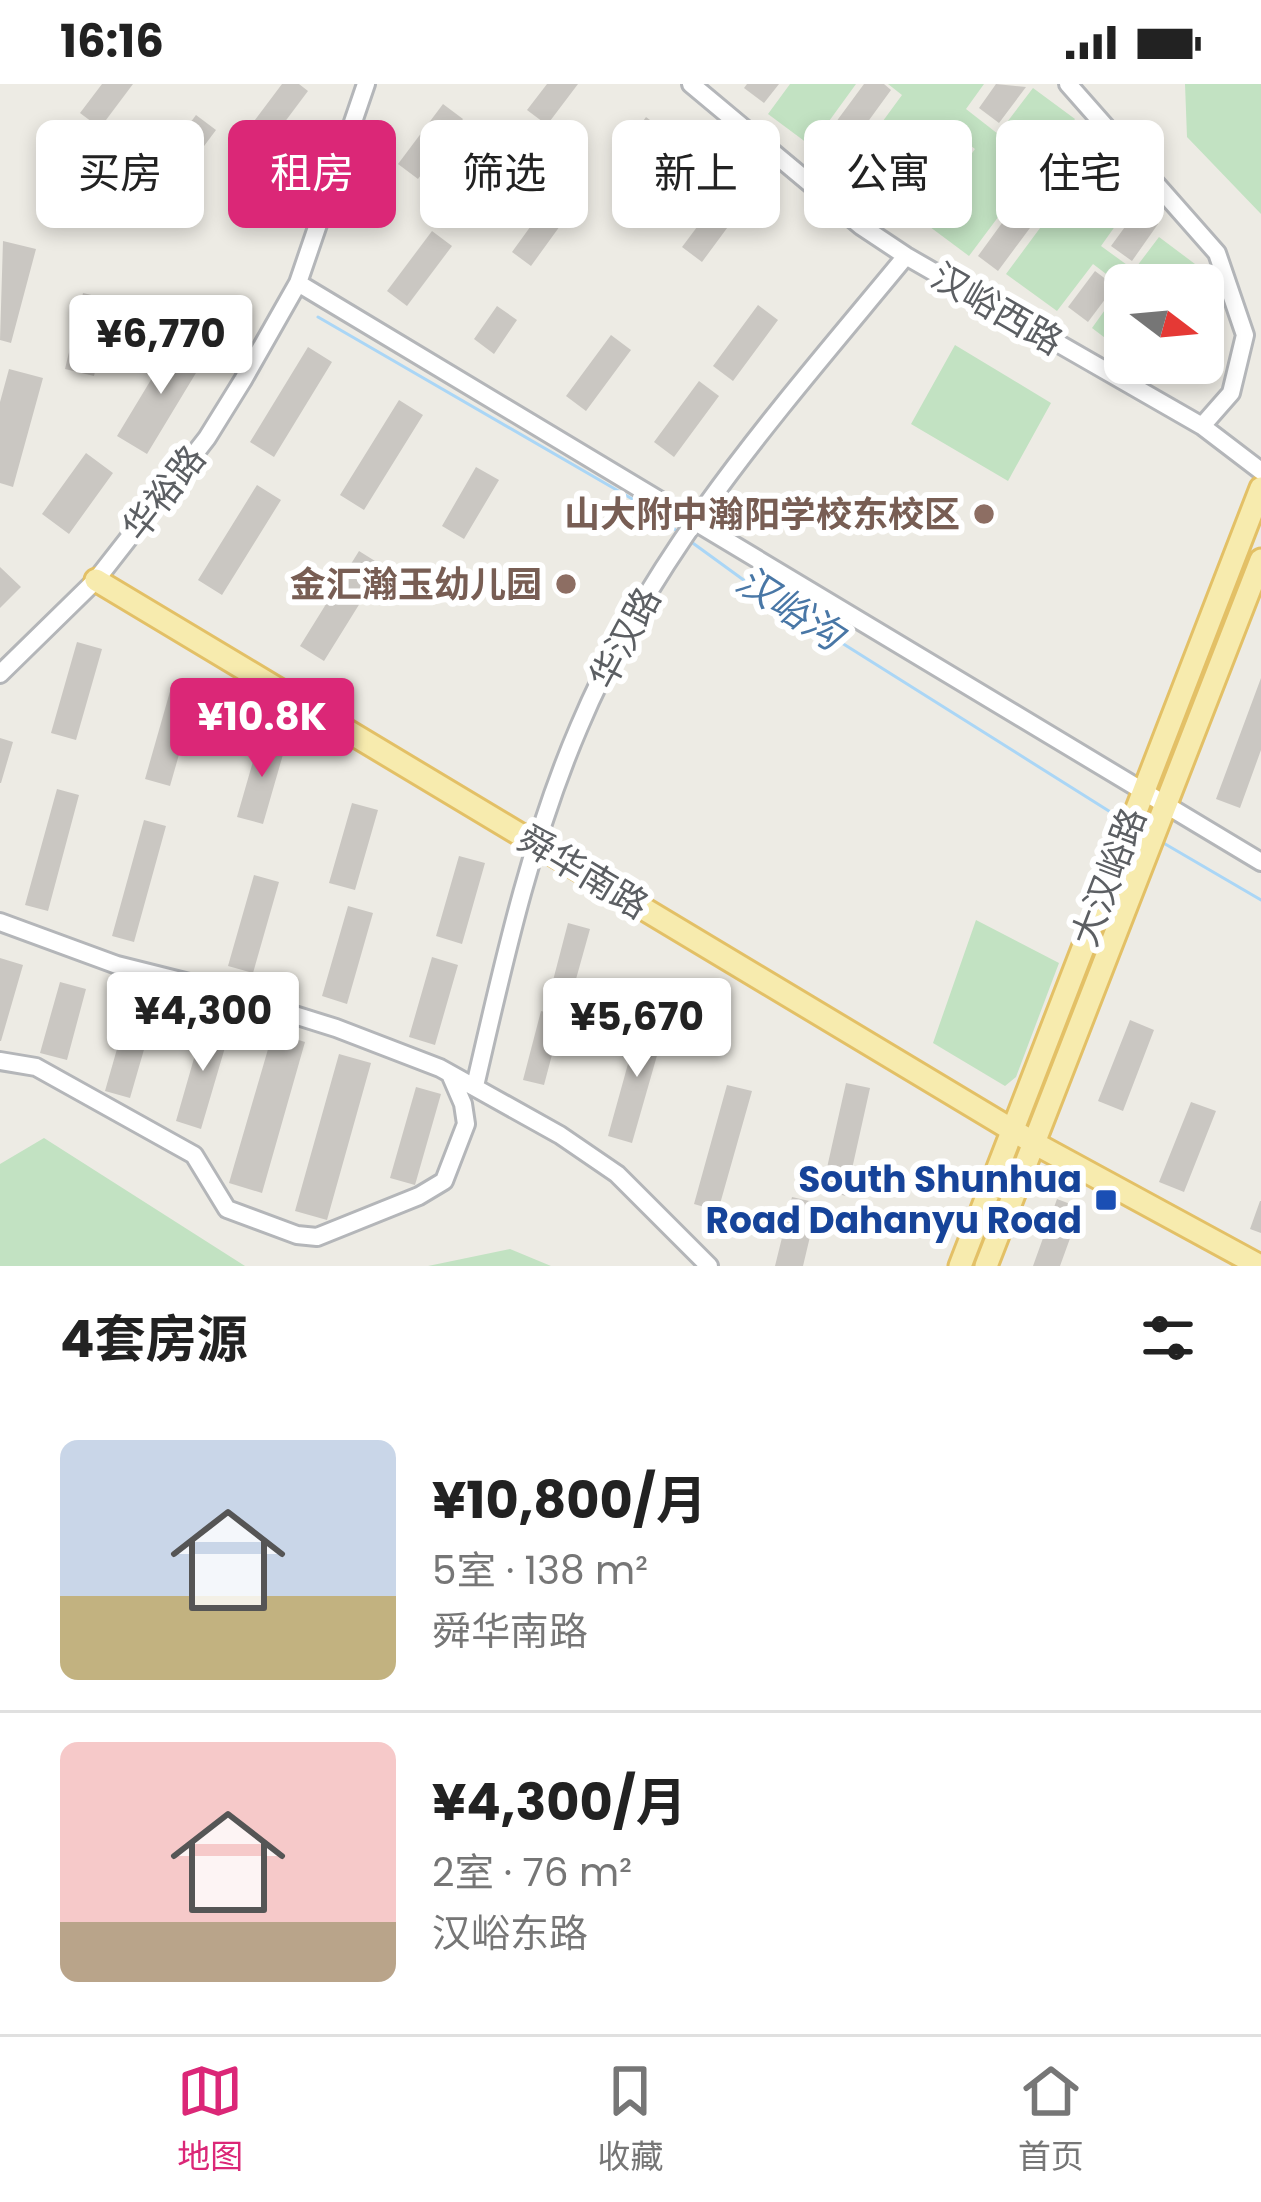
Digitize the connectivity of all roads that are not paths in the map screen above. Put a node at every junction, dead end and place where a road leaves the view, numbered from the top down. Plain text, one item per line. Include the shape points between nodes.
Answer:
1 (366, 84) edge
2 (691, 84) edge
3 (1068, 84) edge
4 (906, 256) junction
5 (298, 283) junction
6 (1202, 426) junction
7 (1261, 471) edge
8 (1261, 488) edge
9 (687, 530) junction
10 (1261, 560) edge
11 (96, 580) junction
12 (0, 674) edge
13 (1143, 788) junction
14 (1166, 803) junction
15 (536, 844) junction
16 (1261, 862) edge
17 (0, 922) edge
18 (0, 1061) edge
19 (450, 1073) junction
20 (475, 1086) junction
21 (1013, 1128) junction
22 (1034, 1143) junction
23 (709, 1266) edge
24 (960, 1266) edge
25 (986, 1266) edge
26 (1260, 1266) edge

1 - 5 street, 华裕路
2 - 4 street, 汉峪西路
3 - 6 street via 1217,253 1245,335 1231,393
4 - 6 street, 汉峪西路
4 - 9 street, 华汉路
5 - 9 street
5 - 11 street, 华裕路 via 206,438
6 - 7 street, 汉峪西路
8 - 13 main road, 大汉峪路
9 - 13 street
9 - 15 street, 华汉路 via 579,725
10 - 14 main road, 大汉峪路
11 - 12 street, 华裕路
11 - 15 main road, 舜华南路
13 - 14 street
13 - 21 main road, 大汉峪路
14 - 16 street
14 - 22 main road, 大汉峪路
15 - 20 street, 华汉路
15 - 21 main road, 舜华南路
17 - 19 street via 336,1028
18 - 19 street via 36,1067 194,1155 227,1209 317,1237 444,1181 466,1124
19 - 20 street
20 - 23 street via 617,1174
21 - 22 main road, 舜华南路
21 - 24 main road, 大汉峪路
22 - 25 main road, 大汉峪路
22 - 26 main road, 舜华南路

